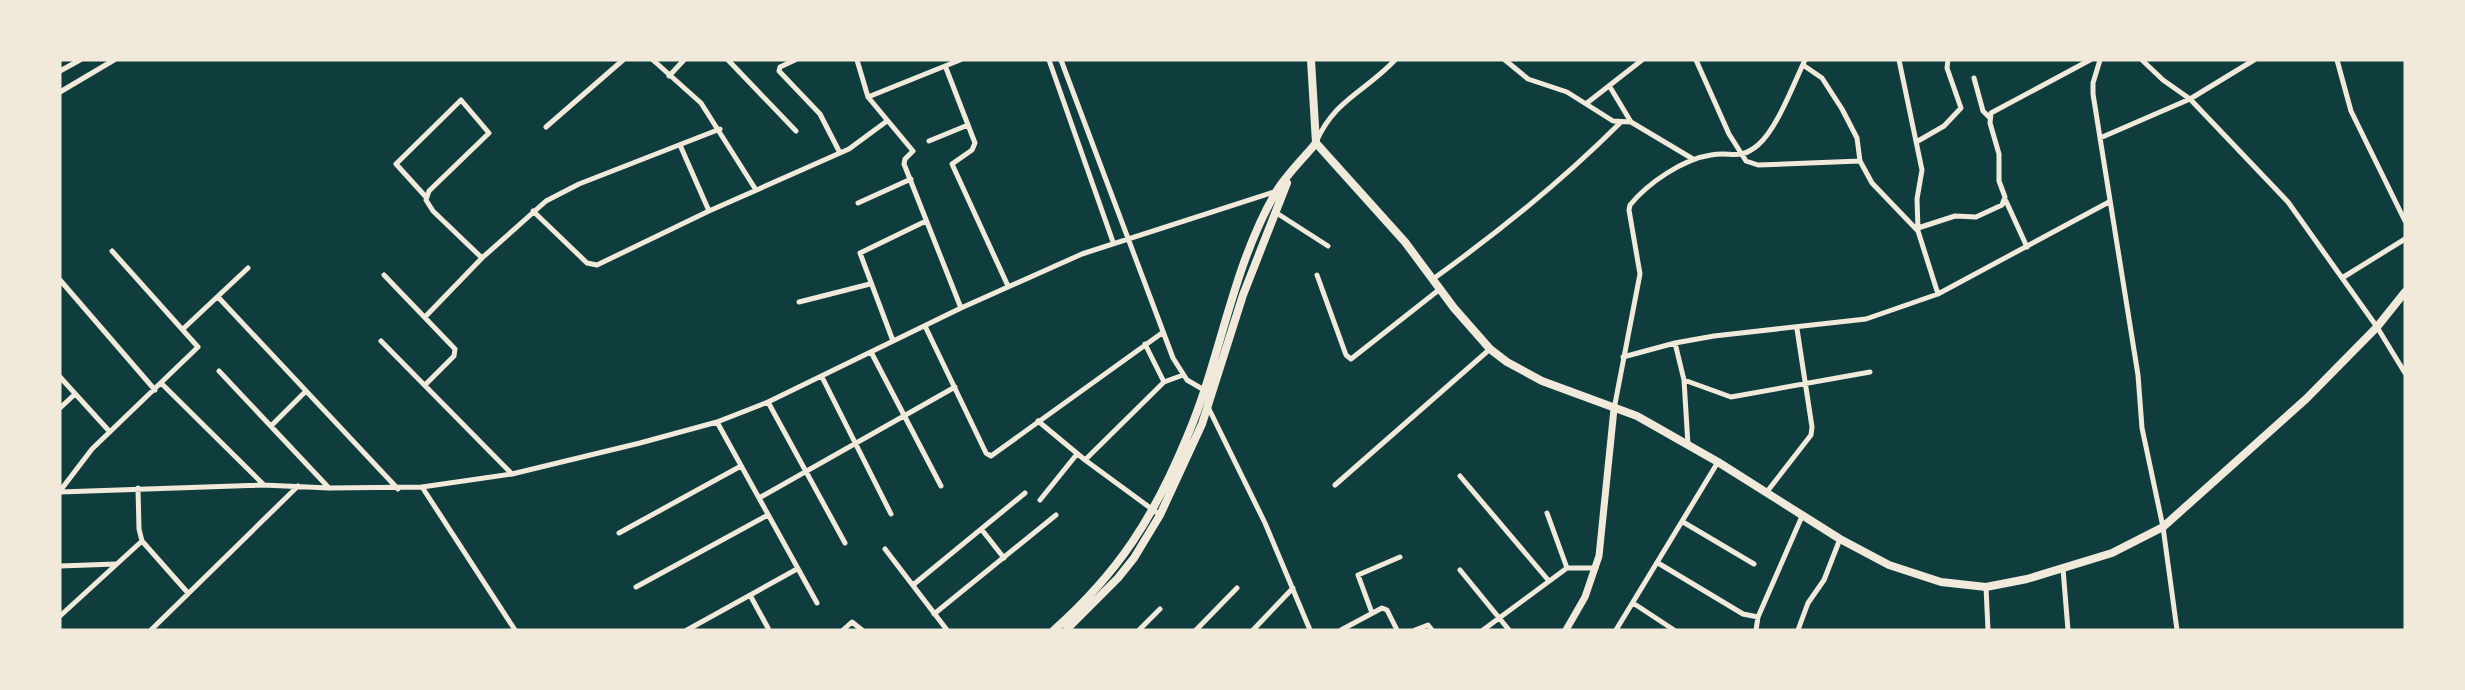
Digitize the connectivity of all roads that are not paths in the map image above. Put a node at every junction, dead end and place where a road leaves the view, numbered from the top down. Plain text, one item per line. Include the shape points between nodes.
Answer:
1 (80, 60) edge
2 (114, 60) edge
3 (623, 60) edge
4 (653, 60) edge
5 (684, 60) edge
6 (728, 60) edge
7 (795, 60) edge
8 (857, 60) edge
9 (960, 60) edge
10 (1049, 60) edge
11 (1061, 60) edge
12 (1311, 60) edge
13 (1395, 60) edge
14 (1505, 60) edge
15 (1642, 60) edge
16 (1696, 60) edge
17 (1899, 60) edge
18 (1948, 60) edge
19 (2142, 60) edge
20 (2254, 60) edge
21 (2344, 60) edge
22 (2095, 61) edge
23 (2338, 62) edge
24 (1804, 63) edge
25 (946, 68) junction
26 (60, 71) edge
27 (669, 76) junction
28 (1974, 78) dead end
29 (1610, 87) junction
30 (60, 92) edge
31 (868, 97) junction
32 (2190, 99) junction
33 (1587, 103) junction
34 (1990, 118) junction
35 (887, 121) junction
36 (1631, 122) junction
37 (1620, 123) junction
38 (968, 125) junction
39 (546, 127) dead end
40 (720, 129) junction
41 (796, 131) dead end
42 (2100, 138) junction
43 (929, 141) dead end
44 (1918, 141) junction
45 (1316, 143) junction
46 (680, 145) junction
47 (840, 153) junction
48 (1741, 156) junction
49 (1693, 159) junction
50 (1860, 162) junction
51 (1291, 173) junction
52 (911, 179) junction
53 (756, 190) junction
54 (1277, 191) junction
55 (426, 197) junction
56 (2006, 201) junction
57 (2109, 202) junction
58 (858, 203) dead end
59 (533, 211) junction
60 (709, 211) junction
61 (1275, 212) junction
62 (926, 221) junction
63 (2405, 221) edge
64 (1918, 230) junction
65 (1128, 238) junction
66 (2405, 239) edge
67 (1113, 242) junction
68 (1328, 246) dead end
69 (2027, 247) junction
70 (112, 251) dead end
71 (482, 258) junction
72 (248, 268) dead end
73 (1317, 274) dead end
74 (384, 275) dead end
75 (2342, 278) junction
76 (1433, 279) junction
77 (60, 280) edge
78 (870, 284) junction
79 (1008, 286) junction
80 (1440, 290) junction
81 (2405, 292) edge
82 (1938, 294) junction
83 (218, 297) junction
84 (799, 302) dead end
85 (962, 308) junction
86 (425, 317) junction
87 (925, 326) junction
88 (2377, 327) junction
89 (1228, 328) junction
90 (183, 329) junction
91 (1797, 329) junction
92 (1162, 333) junction
93 (381, 341) dead end
94 (893, 341) junction
95 (1675, 343) junction
96 (1145, 344) junction
97 (1490, 349) junction
98 (871, 352) junction
99 (1623, 357) junction
100 (219, 371) dead end
101 (1870, 372) dead end
102 (2405, 374) edge
103 (1183, 375) junction
104 (822, 376) junction
105 (60, 377) edge
106 (1684, 380) junction
107 (1164, 382) junction
108 (162, 384) junction
109 (1805, 384) junction
110 (425, 385) junction
111 (955, 387) junction
112 (155, 390) junction
113 (306, 391) junction
114 (1207, 393) junction
115 (75, 394) junction
116 (768, 402) junction
117 (1207, 406) junction
118 (60, 408) edge
119 (1614, 409) junction
120 (903, 416) junction
121 (717, 422) junction
122 (1038, 422) junction
123 (271, 426) junction
124 (110, 432) junction
125 (855, 443) junction
126 (1688, 445) junction
127 (1077, 454) junction
128 (1085, 460) junction
129 (1718, 462) junction
130 (741, 466) junction
131 (804, 472) junction
132 (512, 474) junction
133 (1460, 476) dead end
134 (263, 484) junction
135 (1335, 485) dead end
136 (298, 486) junction
137 (941, 486) dead end
138 (422, 487) junction
139 (138, 488) junction
140 (329, 488) junction
141 (398, 489) junction
142 (60, 491) edge
143 (1766, 493) junction
144 (1026, 494) dead end
145 (759, 498) junction
146 (1040, 500) dead end
147 (1156, 513) junction
148 (1547, 513) dead end
149 (1803, 513) junction
150 (891, 514) dead end
151 (768, 515) junction
152 (1056, 515) dead end
153 (1683, 522) junction
154 (2163, 527) junction
155 (982, 530) junction
156 (619, 533) dead end
157 (1840, 539) junction
158 (142, 542) junction
159 (844, 543) dead end
160 (885, 549) dead end
161 (1400, 557) dead end
162 (1004, 558) junction
163 (1658, 563) junction
164 (116, 564) junction
165 (1755, 564) dead end
166 (60, 566) edge
167 (1567, 568) junction
168 (1596, 568) junction
169 (797, 569) junction
170 (2063, 569) junction
171 (1460, 570) dead end
172 (1550, 582) junction
173 (913, 585) junction
174 (636, 587) dead end
175 (1986, 587) junction
176 (1237, 588) dead end
177 (1293, 588) junction
178 (188, 593) junction
179 (750, 595) junction
180 (817, 603) dead end
181 (1633, 603) junction
182 (1160, 609) dead end
183 (1372, 613) junction
184 (934, 614) junction
185 (60, 616) edge
186 (1758, 617) junction
187 (1499, 619) junction
188 (157, 624) junction
189 (768, 628) dead end
190 (151, 630) edge
191 (163, 630) edge
192 (516, 630) edge
193 (687, 630) edge
194 (843, 630) edge
195 (862, 630) edge
196 (947, 630) edge
197 (1054, 630) edge
198 (1066, 630) edge
199 (1139, 630) edge
200 (1196, 630) edge
201 (1253, 630) edge
202 (1310, 630) edge
203 (1341, 630) edge
204 (1397, 630) edge
205 (1415, 630) edge
206 (1432, 630) edge
207 (1482, 630) edge
208 (1509, 630) edge
209 (1566, 630) edge
210 (1616, 630) edge
211 (1674, 630) edge
212 (1756, 630) edge
213 (1798, 630) edge
214 (1988, 630) edge
215 (2068, 630) edge
216 (2177, 630) edge

1 - 26 street
2 - 30 street
3 - 39 street
4 - 27 street
5 - 27 street
6 - 41 street
7 - 47 street via 779,71 820,114
8 - 31 street
9 - 25 street
10 - 67 street
11 - 65 street
12 - 45 main road
13 - 45 street via 1336,108
14 - 33 street via 1528,79
15 - 29 street
16 - 48 street
17 - 44 street via 1908,112
18 - 44 street via 1960,108 1944,126
19 - 32 street
20 - 32 street
21 - 23 street
22 - 34 street via 1993,112
22 - 42 street via 2093,94
23 - 63 street via 2351,111
24 - 48 street via 1760,144
24 - 50 street via 1822,78 1842,109 1857,138
25 - 31 street
25 - 38 street
27 - 40 street via 701,103
28 - 34 street via 1983,111
29 - 33 street
29 - 36 street
31 - 35 street
32 - 42 street
32 - 75 street via 2288,202
33 - 37 street
34 - 56 street via 1999,154 1999,181
35 - 47 street
35 - 52 street via 913,151 904,162
36 - 37 street
36 - 49 street
37 - 76 street via 1535,202
38 - 43 street
38 - 79 street via 974,147 952,165
40 - 46 street
40 - 53 street
42 - 57 street
44 - 64 street via 1922,170 1917,199
45 - 51 main road
45 - 76 main road
46 - 59 street via 565,190
46 - 60 street
47 - 53 street
48 - 49 street via 1714,154
48 - 50 street via 1758,165
49 - 99 street via 1630,206 1640,274
50 - 64 street via 1872,183
51 - 54 main road
51 - 61 main road
52 - 58 street
52 - 62 street
53 - 60 street
54 - 65 street
54 - 89 main road via 1251,247
55 - 55 street via 399,170 397,159 458,101 463,101 489,133
55 - 71 street via 433,211
56 - 64 street via 1982,216 1955,216
56 - 69 street
57 - 69 street
57 - 154 street via 2139,375 2142,428
59 - 60 street via 591,266
59 - 71 street
61 - 68 street
61 - 89 main road
62 - 78 street via 861,252
62 - 85 street
64 - 82 street
65 - 67 street
65 - 92 street
66 - 75 street
67 - 79 street
69 - 82 street
70 - 90 street
71 - 86 street
72 - 83 street
73 - 80 street via 1346,355 1351,359
74 - 86 street
75 - 88 street
76 - 80 main road
77 - 112 street
78 - 84 street
78 - 94 street
79 - 85 street
80 - 97 main road
81 - 88 main road
82 - 91 street via 1866,319
83 - 90 street
83 - 113 street
85 - 87 street
86 - 110 street via 455,353
87 - 94 street
87 - 111 street
88 - 102 street
88 - 154 main road via 2307,399
89 - 114 main road
90 - 108 street via 198,347
91 - 95 street
91 - 109 street
92 - 96 street
92 - 103 street
93 - 110 street
94 - 98 street
95 - 99 street
95 - 106 street
96 - 107 street
96 - 122 street
97 - 119 main road via 1542,381
97 - 135 street
98 - 104 street
98 - 120 street
99 - 119 street
100 - 123 street
101 - 109 street
103 - 107 street
103 - 114 street
104 - 116 street
104 - 125 street
105 - 115 street
106 - 109 street via 1731,397
106 - 126 street
107 - 128 street
108 - 112 street
108 - 134 street
109 - 143 street via 1811,435
110 - 132 street
111 - 120 street
111 - 122 street via 988,455 994,455
112 - 124 street
113 - 123 street
113 - 141 street
114 - 117 main road
114 - 147 main road
115 - 118 street
115 - 124 street
116 - 121 street
116 - 131 street
117 - 147 main road via 1202,424
117 - 177 street
119 - 126 main road via 1637,416
119 - 168 street
120 - 125 street
120 - 137 street
121 - 130 street
121 - 132 street
122 - 127 street
123 - 140 street
124 - 142 street via 78,465
125 - 131 street
125 - 150 street
126 - 129 main road
127 - 128 street
127 - 146 street
128 - 147 street
129 - 143 main road
129 - 153 street
130 - 145 street
130 - 156 street
131 - 145 street
131 - 159 street
132 - 138 street
133 - 172 street
134 - 136 street
134 - 139 street
136 - 140 street
136 - 178 street
138 - 141 street
138 - 192 street
139 - 142 street
139 - 158 street
140 - 141 street
143 - 149 main road
144 - 155 street
145 - 151 street
147 - 197 main road via 1106,579
147 - 198 main road via 1134,558
148 - 167 street
149 - 157 main road
149 - 186 street
151 - 169 street
151 - 174 street
152 - 162 street
153 - 163 street
153 - 165 street
154 - 170 main road via 2112,553
154 - 216 street
155 - 162 street
155 - 173 street
157 - 175 main road via 1918,576
157 - 213 street
158 - 164 street
158 - 178 street
160 - 173 street
161 - 183 street via 1358,575
162 - 184 street
163 - 181 street
163 - 186 street via 1743,614
164 - 166 street
164 - 185 street
167 - 168 street
167 - 172 street
168 - 209 street
169 - 179 street
169 - 180 street
170 - 175 main road
170 - 215 street
171 - 187 street
172 - 187 street
173 - 184 street
175 - 214 street
176 - 200 street
177 - 201 street
177 - 202 street
178 - 188 street
179 - 189 street
179 - 193 street
181 - 210 street
181 - 211 street
182 - 199 street
183 - 203 street
183 - 204 street via 1385,608
184 - 196 street
186 - 212 street
187 - 207 street
187 - 208 street
188 - 190 street
188 - 191 street
194 - 195 street via 852,622
205 - 206 street via 1428,625

